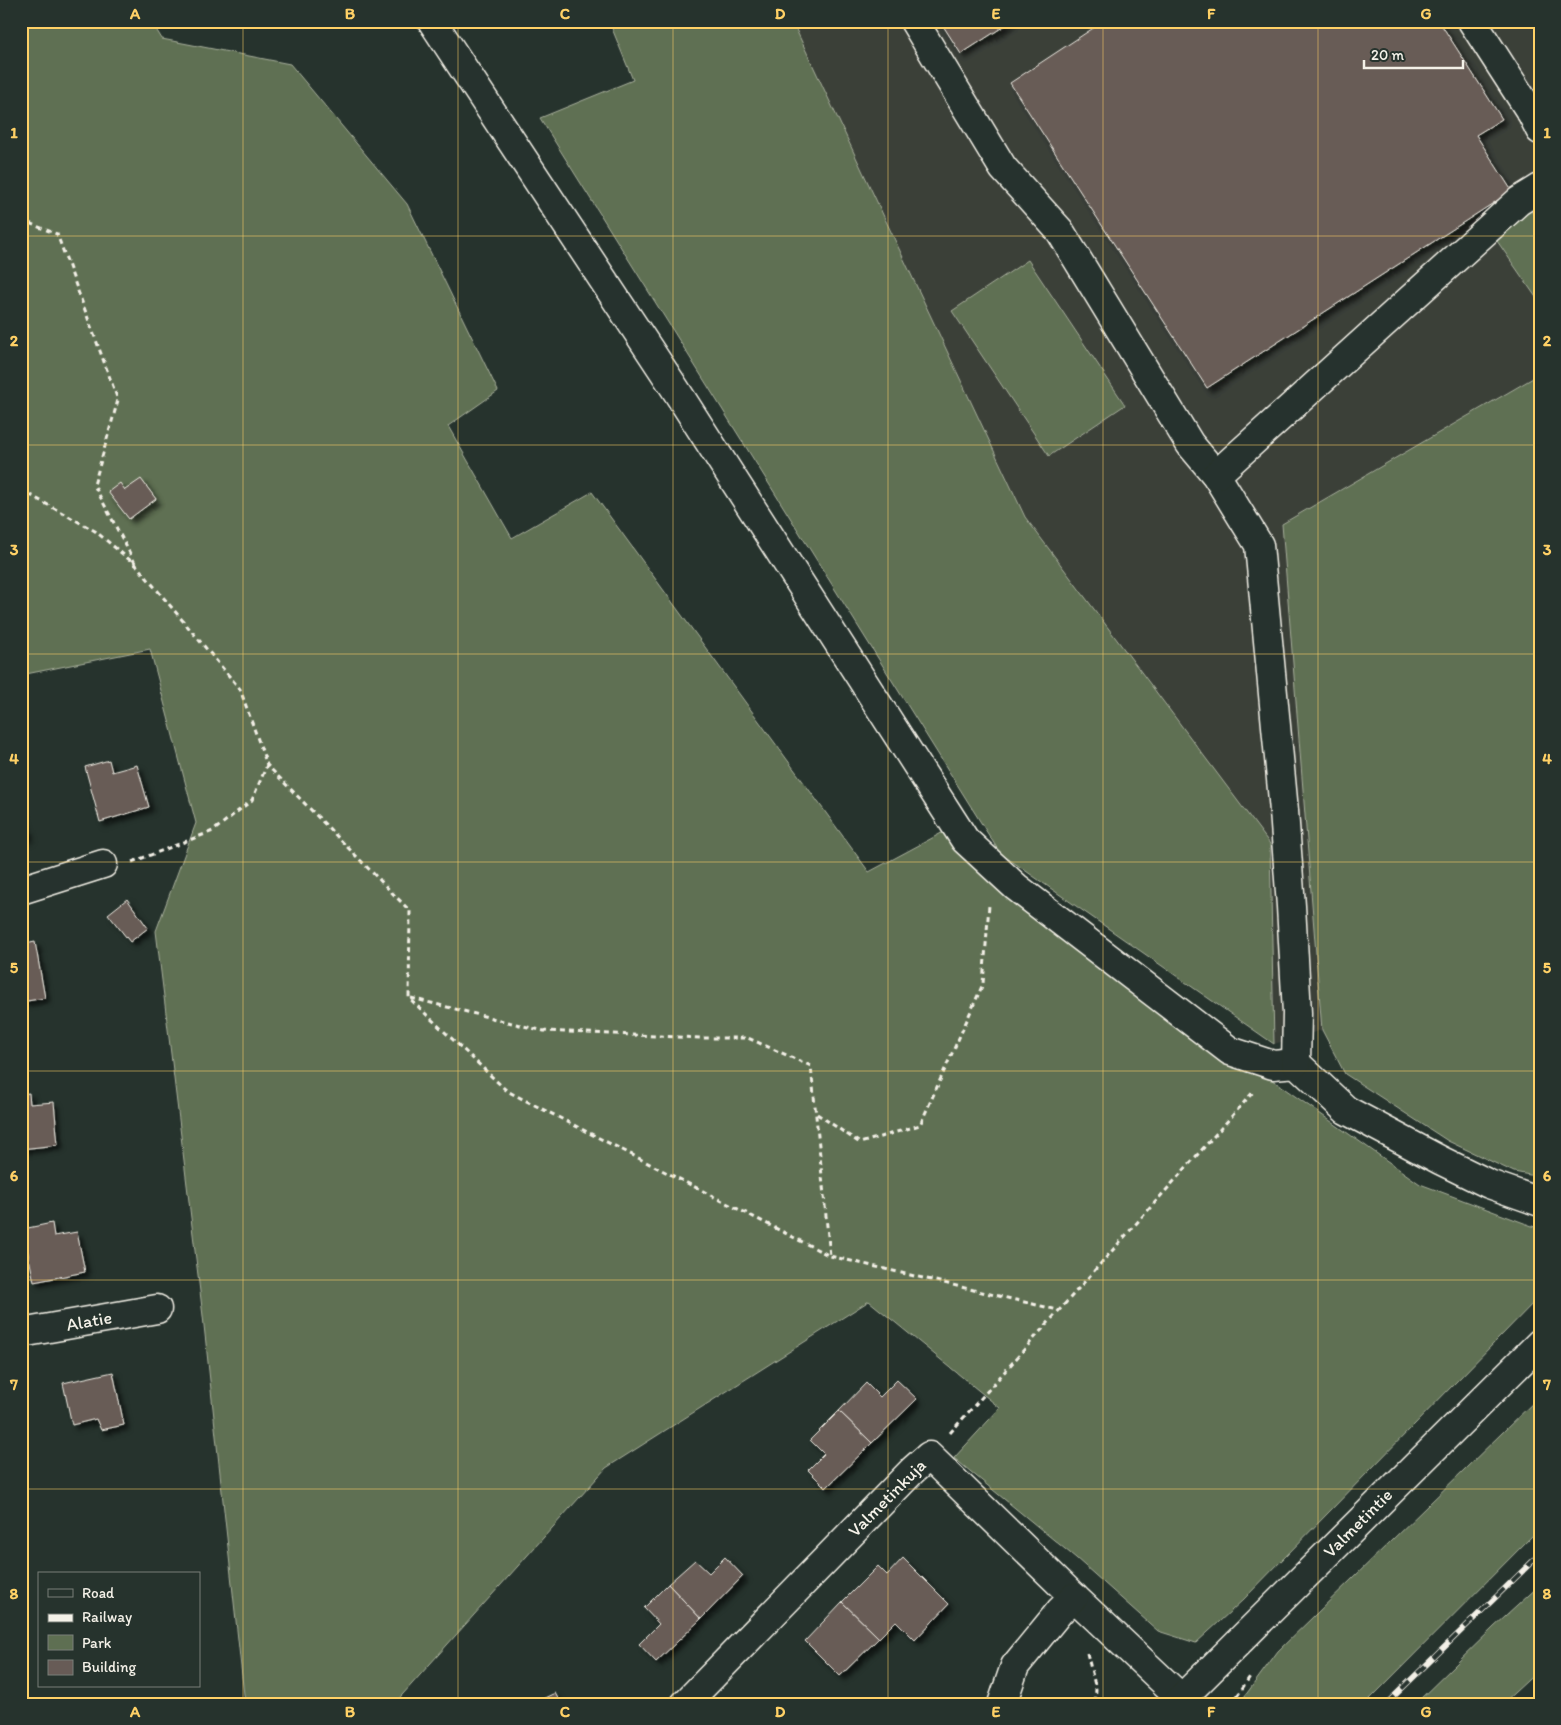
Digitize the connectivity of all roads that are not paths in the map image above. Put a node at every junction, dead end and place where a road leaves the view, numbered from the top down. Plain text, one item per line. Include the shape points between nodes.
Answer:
1 (432, 21) edge
2 (914, 21) edge
3 (1472, 21) edge
4 (1540, 130) edge
5 (1540, 188) edge
6 (1216, 474) junction
7 (103, 864) road end
8 (21, 890) edge
9 (1285, 1064) junction
10 (1540, 1202) edge
11 (157, 1309) dead end
12 (21, 1333) edge
13 (1540, 1342) edge
14 (1074, 1597) junction
15 (1178, 1701) edge
16 (685, 1704) edge
17 (1002, 1704) edge

1 - 9 street via 674,387 965,840 1016,887 1230,1051
2 - 6 street via 1003,168 1060,232 1190,444
3 - 4 street
5 - 6 street via 1512,208
6 - 9 street via 1259,545 1285,830 1297,1014
7 - 8 street
9 - 10 street via 1346,1110 1489,1184
11 - 12 street, Alatie
13 - 15 street, Valmetintie
14 - 15 street, Valmetinkuja
14 - 16 street, Valmetinkuja via 929,1456
14 - 17 street via 1015,1666

